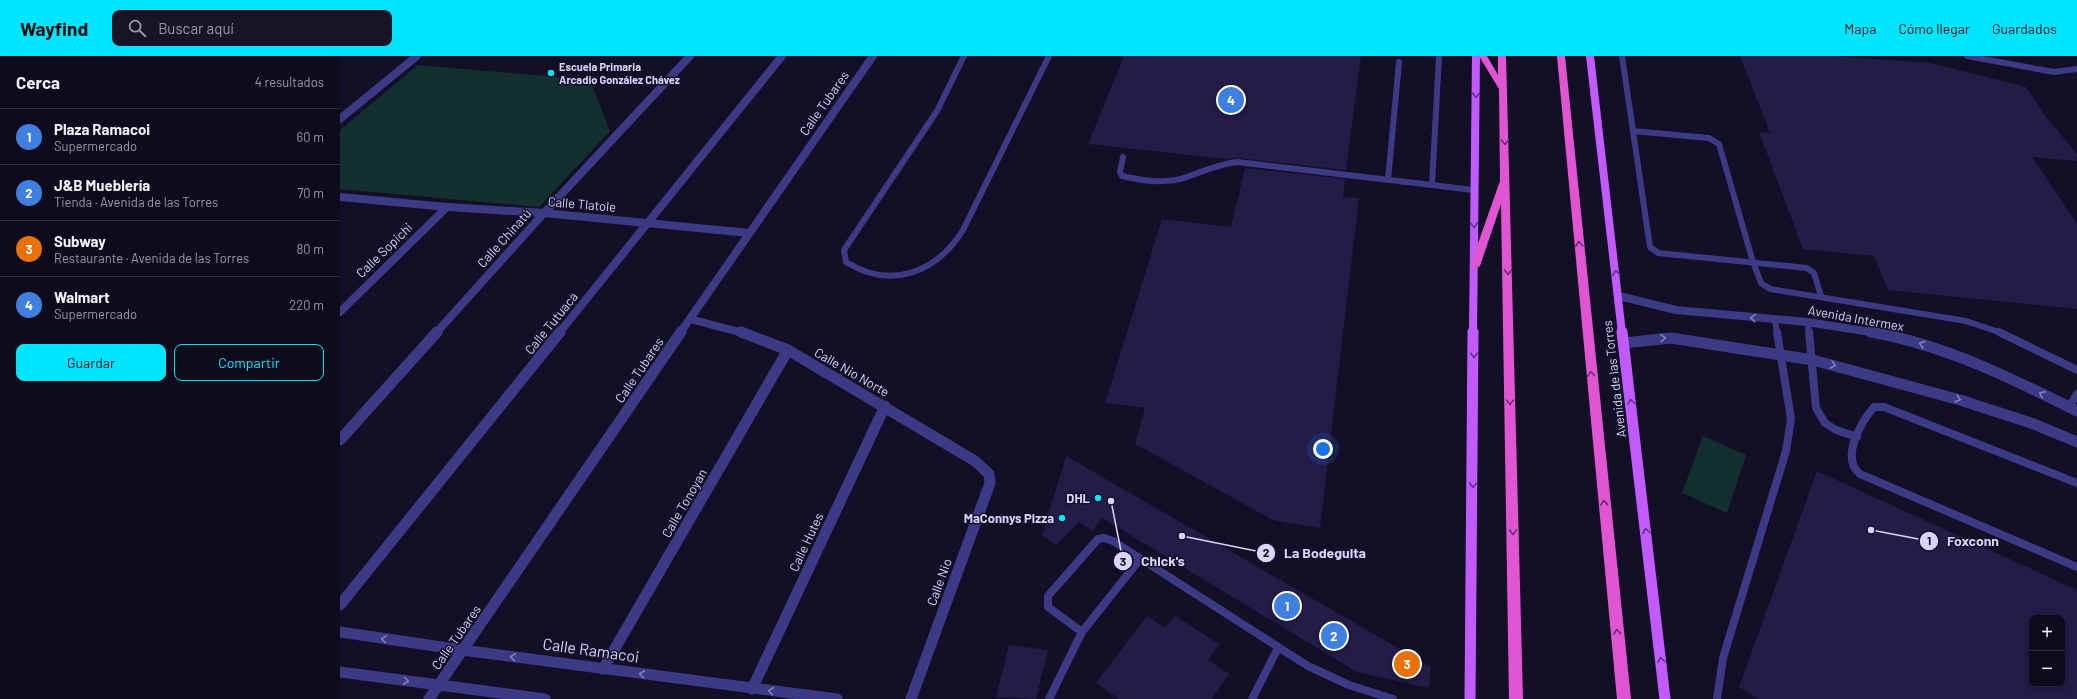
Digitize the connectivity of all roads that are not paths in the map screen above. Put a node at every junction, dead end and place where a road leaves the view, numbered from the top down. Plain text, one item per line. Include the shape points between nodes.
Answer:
1 (417, 56) edge
2 (690, 56) edge
3 (782, 56) edge
4 (873, 56) edge
5 (964, 56) edge
6 (1049, 56) edge
7 (1439, 56) edge
8 (1476, 56) edge
9 (1483, 56) edge
10 (1502, 56) edge
11 (1561, 56) edge
12 (1590, 56) edge
13 (1622, 56) edge
14 (1967, 56) edge
15 (1399, 62) dead end
16 (2077, 69) edge
17 (1503, 89) junction
18 (340, 119) edge
19 (1633, 131) junction
20 (1123, 157) dead end
21 (1506, 175) junction
22 (1388, 180) junction
23 (1432, 185) junction
24 (1473, 190) junction
25 (344, 198) edge
26 (340, 205) edge
27 (447, 207) junction
28 (544, 213) junction
29 (648, 223) junction
30 (749, 233) junction
31 (1753, 262) junction
32 (1475, 266) junction
33 (1619, 296) junction
34 (1821, 296) junction
35 (340, 312) edge
36 (690, 319) junction
37 (1775, 320) junction
38 (1808, 323) junction
39 (1624, 343) junction
40 (788, 350) junction
41 (1782, 355) junction
42 (1813, 360) junction
43 (2077, 370) edge
44 (2077, 394) edge
45 (885, 406) junction
46 (2073, 409) edge
47 (1857, 437) junction
48 (340, 440) edge
49 (2077, 442) edge
50 (989, 474) joint
51 (2077, 484) edge
52 (1140, 559) junction
53 (2077, 567) edge
54 (340, 605) edge
55 (340, 632) edge
56 (1082, 632) junction
57 (1278, 648) junction
58 (462, 650) junction
59 (603, 669) junction
60 (340, 672) edge
61 (438, 685) junction
62 (752, 689) junction
63 (429, 699) edge
64 (545, 699) edge
65 (837, 699) edge
66 (912, 699) edge
67 (1049, 699) edge
68 (1252, 699) edge
69 (1393, 699) edge
70 (1470, 699) edge
71 (1516, 699) edge
72 (1624, 699) edge
73 (1665, 699) edge
74 (1717, 699) edge

1 - 18 street
2 - 28 street, Calle Chinatú
3 - 29 street, Calle Tutuaca
4 - 30 street, Calle Tubares
5 - 6 lane via 937,111 844,250 846,262 856,270 875,275 921,270 950,250 963,230
7 - 23 lane
8 -> 24 main road
9 - 17 highway
10 - 17 highway
72 -> 11 highway, Avenida de las Torres
33 -> 12 main road, Avenida de las Torres
13 - 19 lane
14 - 16 lane via 2054,72
15 - 22 lane
17 -> 21 highway
19 - 31 lane via 1709,138 1719,144
19 - 31 lane via 1650,247 1658,253
20 - 22 lane via 1120,172 1128,178 1186,178 1214,165 1238,162
21 - 32 highway
21 -> 71 highway
22 - 23 lane
23 - 24 lane
24 -> 32 main road
25 - 26 street
25 - 27 street, Calle Tlatole
27 - 28 street, Calle Tlatole
27 - 35 street, Calle Sopichi
28 - 29 street, Calle Tlatole
28 - 48 street, Calle Chinatú
29 - 30 street, Calle Tlatole
29 - 54 street, Calle Tutuaca
30 - 36 street, Calle Tubares
31 - 34 lane via 1761,283 1770,289
31 - 34 lane via 1807,268 1814,273
32 -> 70 main road
37 -> 33 street, Avenida Intermex via 1668,310
33 - 39 main road, Avenida de las Torres
34 - 43 lane via 1988,327
36 - 40 street, Calle Nio Norte via 741,332
36 - 58 street, Calle Tubares
37 - 38 street, Avenida Intermex
37 - 41 lane
38 - 42 lane
46 -> 38 street, Avenida Intermex via 1962,357 1916,342 1862,330
39 -> 41 street via 1671,338
73 -> 39 main road, Avenida de las Torres
40 - 45 street, Calle Nio Norte
40 - 59 street, Calle Tonoyan
41 - 42 street
41 - 74 lane via 1791,419 1786,451 1723,658
42 - 47 lane via 1816,408 1820,416 1836,430
42 -> 49 street via 1960,400 2034,424
44 - 46 lane
45 - 50 street, Calle Nio Norte via 975,461
45 - 62 street, Calle Hutes
47 - 51 lane via 1867,414 1874,407 1884,407
47 - 53 lane via 1851,459 1855,470 1860,474
50 - 66 street, Calle Nio via 990,483
52 - 56 lane
52 - 56 lane via 1113,540 1098,539 1048,596 1048,607
52 - 57 lane
58 -> 55 street, Calle Ramacoi
56 - 67 lane
57 - 68 lane
57 - 69 lane via 1322,674 1373,695
59 -> 58 street, Calle Ramacoi
58 - 61 street, Calle Tubares
62 -> 59 street, Calle Ramacoi
60 -> 61 street
61 - 63 street, Calle Tubares
61 - 64 street
65 -> 62 street, Calle Ramacoi

